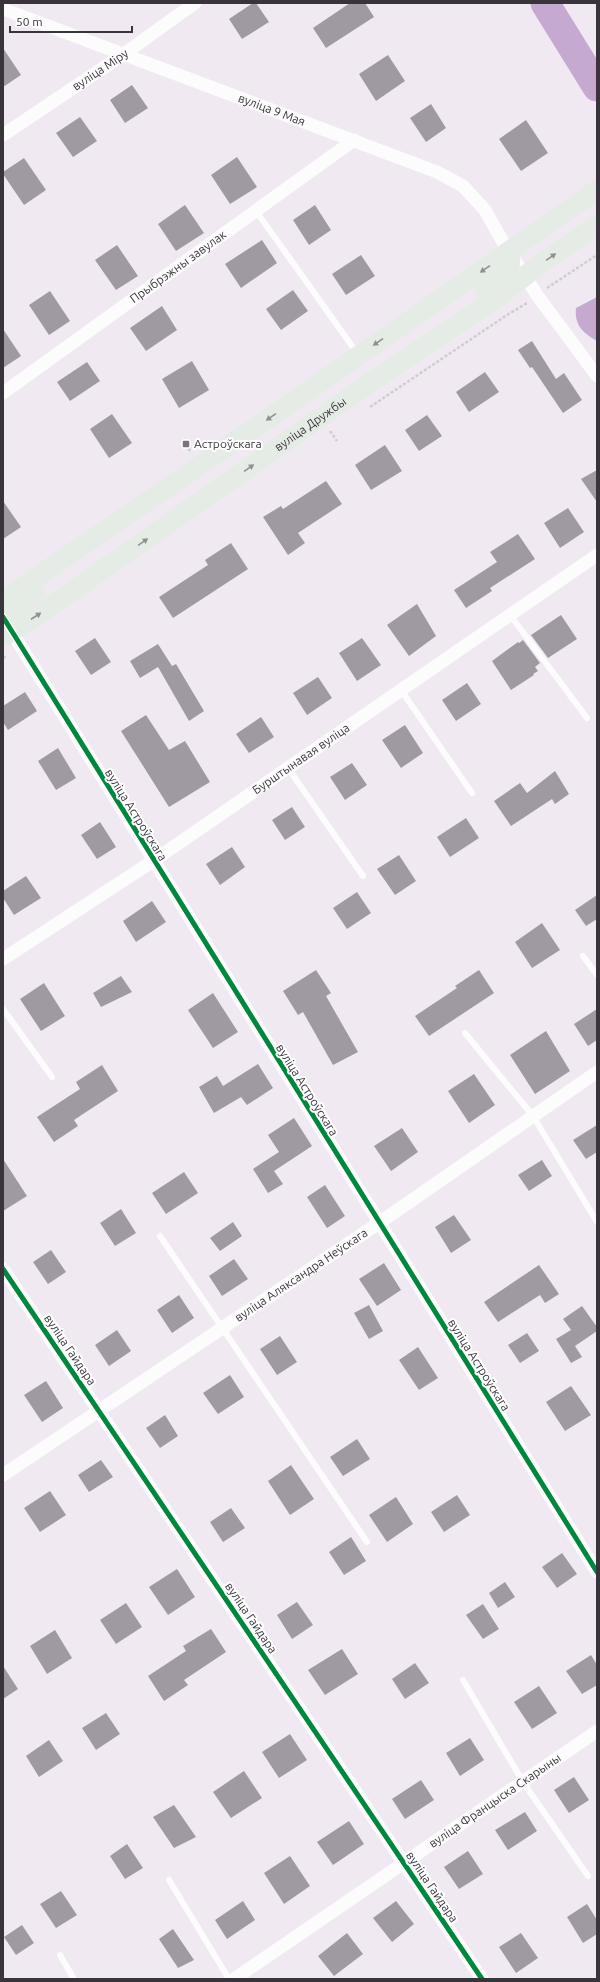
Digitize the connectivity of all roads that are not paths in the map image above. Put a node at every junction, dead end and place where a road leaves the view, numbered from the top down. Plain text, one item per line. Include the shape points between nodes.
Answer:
1 (196, 3) edge
2 (3, 9) edge
3 (20, 9) edge
4 (124, 54) junction
5 (3, 135) edge
6 (354, 140) junction
7 (597, 190) edge
8 (597, 202) edge
9 (256, 211) junction
10 (597, 225) edge
11 (508, 252) junction
12 (526, 277) junction
13 (359, 355) junction
14 (597, 376) edge
15 (371, 382) junction
16 (3, 393) edge
17 (148, 502) junction
18 (597, 555) edge
19 (3, 600) edge
20 (510, 614) junction
21 (6, 628) edge
22 (401, 690) junction
23 (586, 718) dead end
24 (288, 768) junction
25 (472, 793) dead end
26 (153, 861) junction
27 (363, 876) dead end
28 (583, 956) dead end
29 (3, 959) edge
30 (597, 975) edge
31 (3, 1009) edge
32 (465, 1033) dead end
33 (597, 1072) edge
34 (52, 1077) dead end
35 (533, 1116) junction
36 (597, 1222) edge
37 (379, 1223) junction
38 (160, 1236) dead end
39 (3, 1269) edge
40 (222, 1327) junction
41 (98, 1410) junction
42 (3, 1475) edge
43 (367, 1542) dead end
44 (597, 1572) edge
45 (463, 1680) dead end
46 (597, 1730) edge
47 (522, 1782) junction
48 (403, 1863) junction
49 (588, 1876) dead end
50 (169, 1880) dead end
51 (60, 1955) dead end
52 (74, 1979) edge
53 (229, 1979) edge
54 (234, 1979) edge
55 (482, 1979) edge

1 - 4 street, вуліца Міру
2 - 3 street, вуліца 9 Мая
3 - 4 street, вуліца 9 Мая
4 - 5 street, вуліца Міру
4 - 6 street, вуліца 9 Мая
6 - 9 street, Прыбрэжны завулак
6 - 11 street, вуліца 9 Мая via 437,172 463,186 485,210
7 - 11 main road
8 - 12 main road via 532,246 526,257
9 - 13 lane
9 - 16 street, Прыбрэжны завулак
12 -> 10 main road, вуліца Дружбы
11 - 12 street
11 -> 13 main road
11 - 15 main road via 511,262 505,277 438,323
12 - 14 street
12 - 15 main road, вуліца Дружбы
13 -> 17 main road
21 -> 15 main road, вуліца Дружбы via 51,606
17 - 19 main road
17 - 21 main road via 78,562 18,604
18 - 20 street, Бурштынавая вуліца
20 - 22 street, Бурштынавая вуліца
20 - 23 lane
21 - 26 street, вуліца Астроўскага
22 - 24 street, Бурштынавая вуліца
22 - 25 lane
24 - 26 street, Бурштынавая вуліца
24 - 27 lane
26 - 29 street, Бурштынавая вуліца
26 - 37 street, вуліца Астроўскага
28 - 30 lane
31 - 34 lane
32 - 35 lane
33 - 35 street, вуліца Аляксандра Неўскага
35 - 36 lane
35 - 37 street, вуліца Аляксандра Неўскага
37 - 40 street, вуліца Аляксандра Неўскага
37 - 44 street, вуліца Астроўскага
38 - 40 lane
39 - 41 street, вуліца Гайдара
40 - 41 street, вуліца Аляксандра Неўскага
40 - 43 lane
41 - 42 street, вуліца Аляксандра Неўскага
41 - 48 street, вуліца Гайдара
45 - 47 lane
46 - 47 street, вуліца Францыска Скарыны
47 - 48 street, вуліца Францыска Скарыны
47 - 49 lane
48 - 54 street, вуліца Францыска Скарыны
48 - 55 street, вуліца Гайдара
50 - 53 lane
51 - 52 lane

